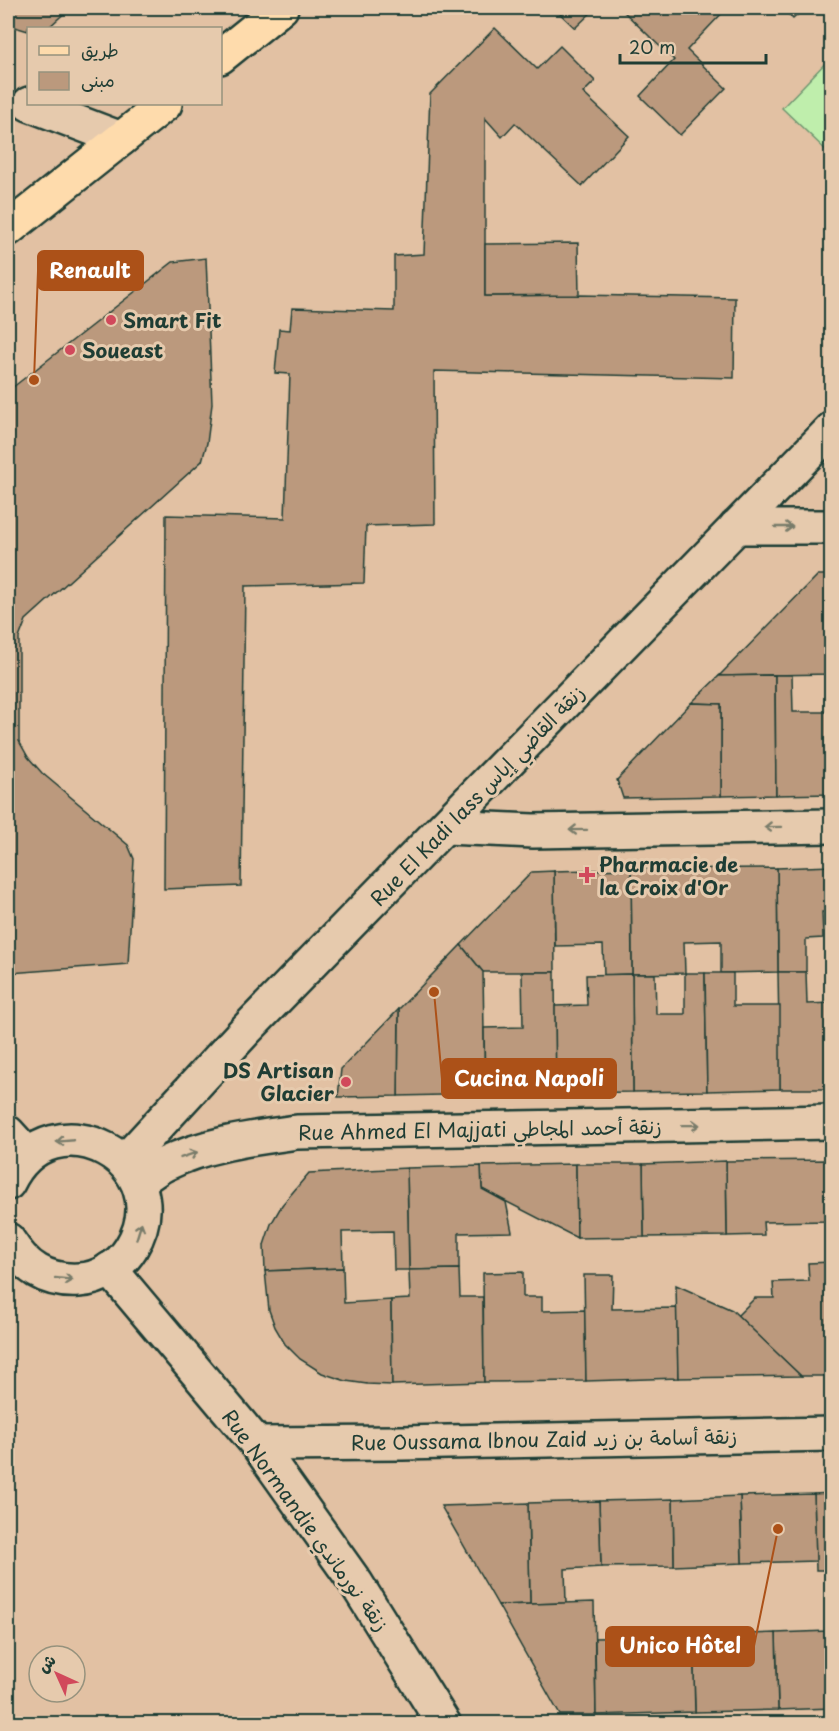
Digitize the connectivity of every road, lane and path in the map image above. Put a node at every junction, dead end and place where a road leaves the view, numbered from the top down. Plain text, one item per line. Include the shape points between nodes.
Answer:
1 (281, 8) edge
2 (222, 55) edge
3 (8, 96) edge
4 (27, 102) edge
5 (34, 105) edge
6 (164, 105) edge
7 (121, 140) junction
8 (8, 229) edge
9 (831, 429) edge
10 (736, 527) junction
11 (831, 527) edge
12 (831, 826) edge
13 (446, 827) junction
14 (831, 1122) edge
15 (18, 1144) edge
16 (131, 1172) junction
17 (8, 1183) edge
18 (12, 1257) edge
19 (110, 1269) junction
20 (831, 1434) edge
21 (257, 1444) junction
22 (444, 1724) edge

1 - 2 main road
3 - 4 street
5 - 7 street
6 - 7 main road
7 - 8 main road
9 - 10 street, Rue El Kadi Iass زنقة القاضي إياس
10 -> 11 street
10 - 13 street, Rue El Kadi Iass زنقة القاضي إياس
12 -> 13 street via 533,831
13 - 16 street, Rue El Kadi Iass زنقة القاضي إياس via 244,1032
16 -> 14 street, Rue Ahmed El Majjati زنقة أحمد المجاطي via 258,1137 297,1132
16 -> 15 street via 105,1148 82,1140 56,1141 39,1148
15 - 17 street via 16,1168
19 -> 16 street via 128,1253 139,1234 142,1206
18 -> 19 street via 39,1273 63,1280 88,1279
19 - 21 street, Rue Normandie زنقة نورماندي
20 - 21 street, Rue Oussama Ibnou Zaid زنقة أسامة بن زيد
21 - 22 street, Rue Normandie زنقة نورماندي via 356,1583

